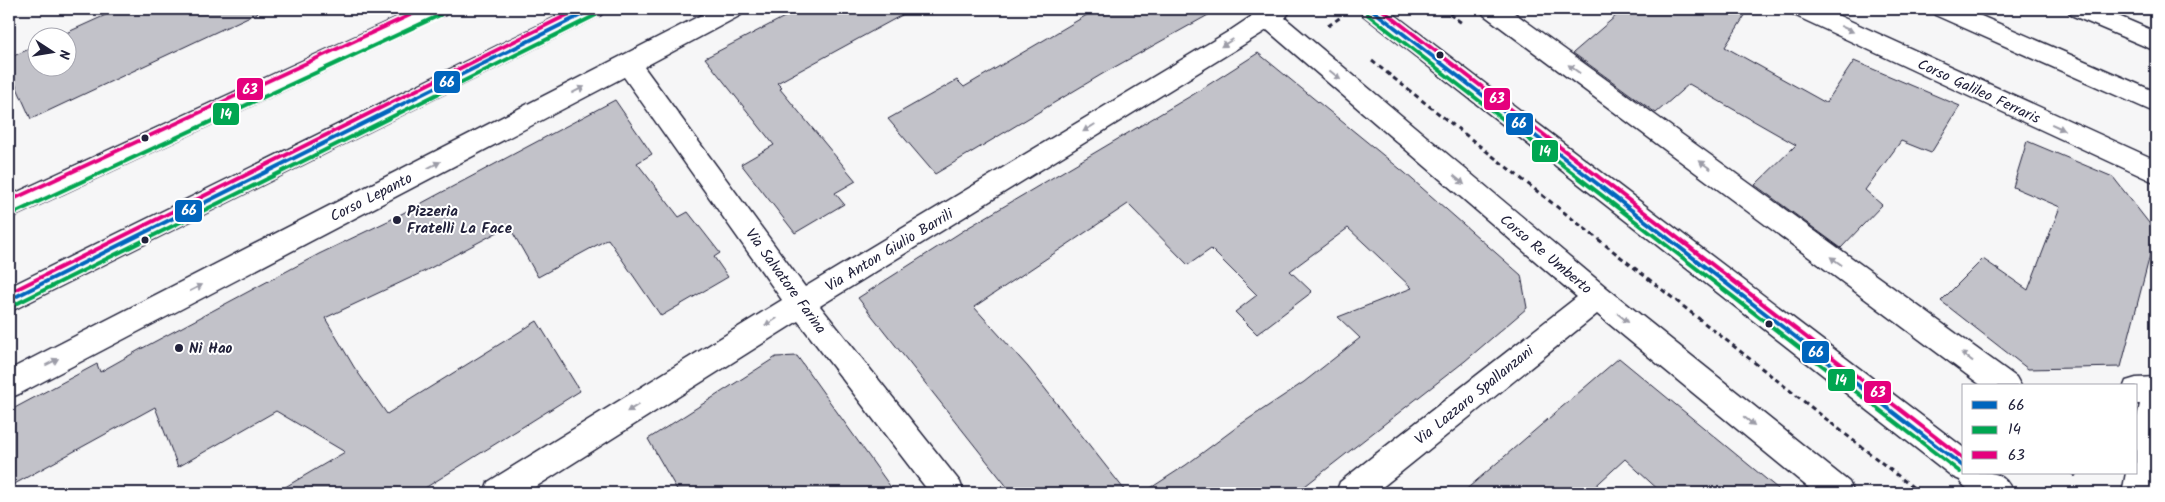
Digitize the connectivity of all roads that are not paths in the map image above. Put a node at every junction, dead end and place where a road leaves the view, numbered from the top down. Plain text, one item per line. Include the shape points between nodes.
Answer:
1 (437, 9) edge
2 (593, 9) edge
3 (733, 9) edge
4 (1371, 9) edge
5 (1492, 9) edge
6 (1802, 9) edge
7 (1943, 9) edge
8 (2079, 9) edge
9 (1269, 12) edge
10 (2156, 42) edge
11 (628, 64) junction
12 (2156, 103) edge
13 (2156, 172) edge
14 (9, 208) edge
15 (1597, 297) junction
16 (9, 300) edge
17 (801, 304) junction
18 (2003, 384) edge
19 (9, 385) edge
20 (2156, 390) edge
21 (2138, 391) edge
22 (2156, 399) edge
23 (1962, 465) edge
24 (1973, 474) edge
25 (2140, 486) edge
26 (499, 493) edge
27 (950, 493) edge
28 (1351, 493) edge
29 (1838, 493) edge
30 (1998, 493) edge

1 - 14 street
2 - 16 street
3 - 11 street, Corso Lepanto
4 - 23 street
18 -> 5 street
6 -> 13 street, Corso Galileo Ferraris
7 - 12 street
8 - 10 street
9 -> 15 street, Corso Re Umberto
9 -> 17 street, Via Anton Giulio Barrili
11 - 17 street, Via Salvatore Farina
19 -> 11 street, Corso Lepanto
15 - 28 street, Via Lazzaro Spallanzani
15 -> 29 street, Corso Re Umberto
17 -> 26 street, Via Anton Giulio Barrili
17 - 27 street, Via Salvatore Farina
20 - 21 street
22 - 25 street
24 - 30 street

